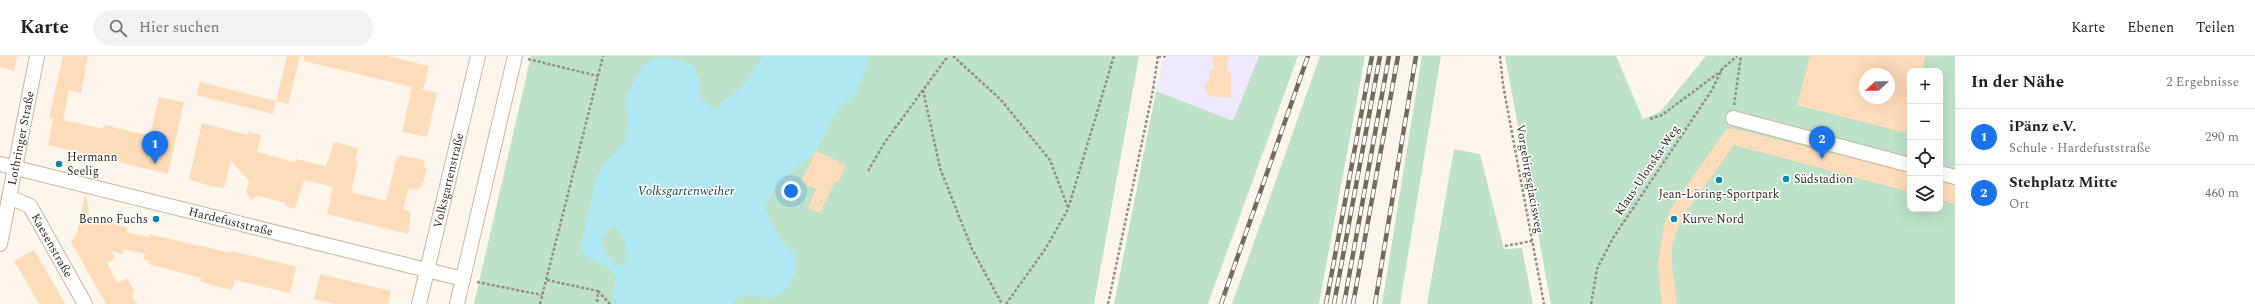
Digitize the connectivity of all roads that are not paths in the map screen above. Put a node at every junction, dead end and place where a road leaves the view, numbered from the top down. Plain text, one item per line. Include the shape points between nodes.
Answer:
1 (37, 56) edge
2 (478, 56) edge
3 (519, 57) edge
4 (1732, 118) dead end
5 (0, 164) edge
6 (1907, 164) edge
7 (15, 168) junction
8 (1943, 174) edge
9 (1955, 177) edge
10 (9, 197) junction
11 (0, 244) edge
12 (426, 271) junction
13 (462, 279) junction
14 (85, 304) edge
15 (419, 304) edge
16 (457, 304) edge

1 - 7 street, Lothringer Straße
2 - 12 street, Volksgartenstraße
3 - 13 street
4 - 6 street
5 - 7 street, Hardefuststraße
7 - 10 street, Lothringer Straße
7 - 12 street, Hardefuststraße
8 - 9 street
10 - 11 street, Lothringer Straße
10 - 14 street, Kaesenstraße via 30,206
12 - 13 street, Hardefuststraße
12 - 15 street, Volksgartenstraße
13 - 16 street

